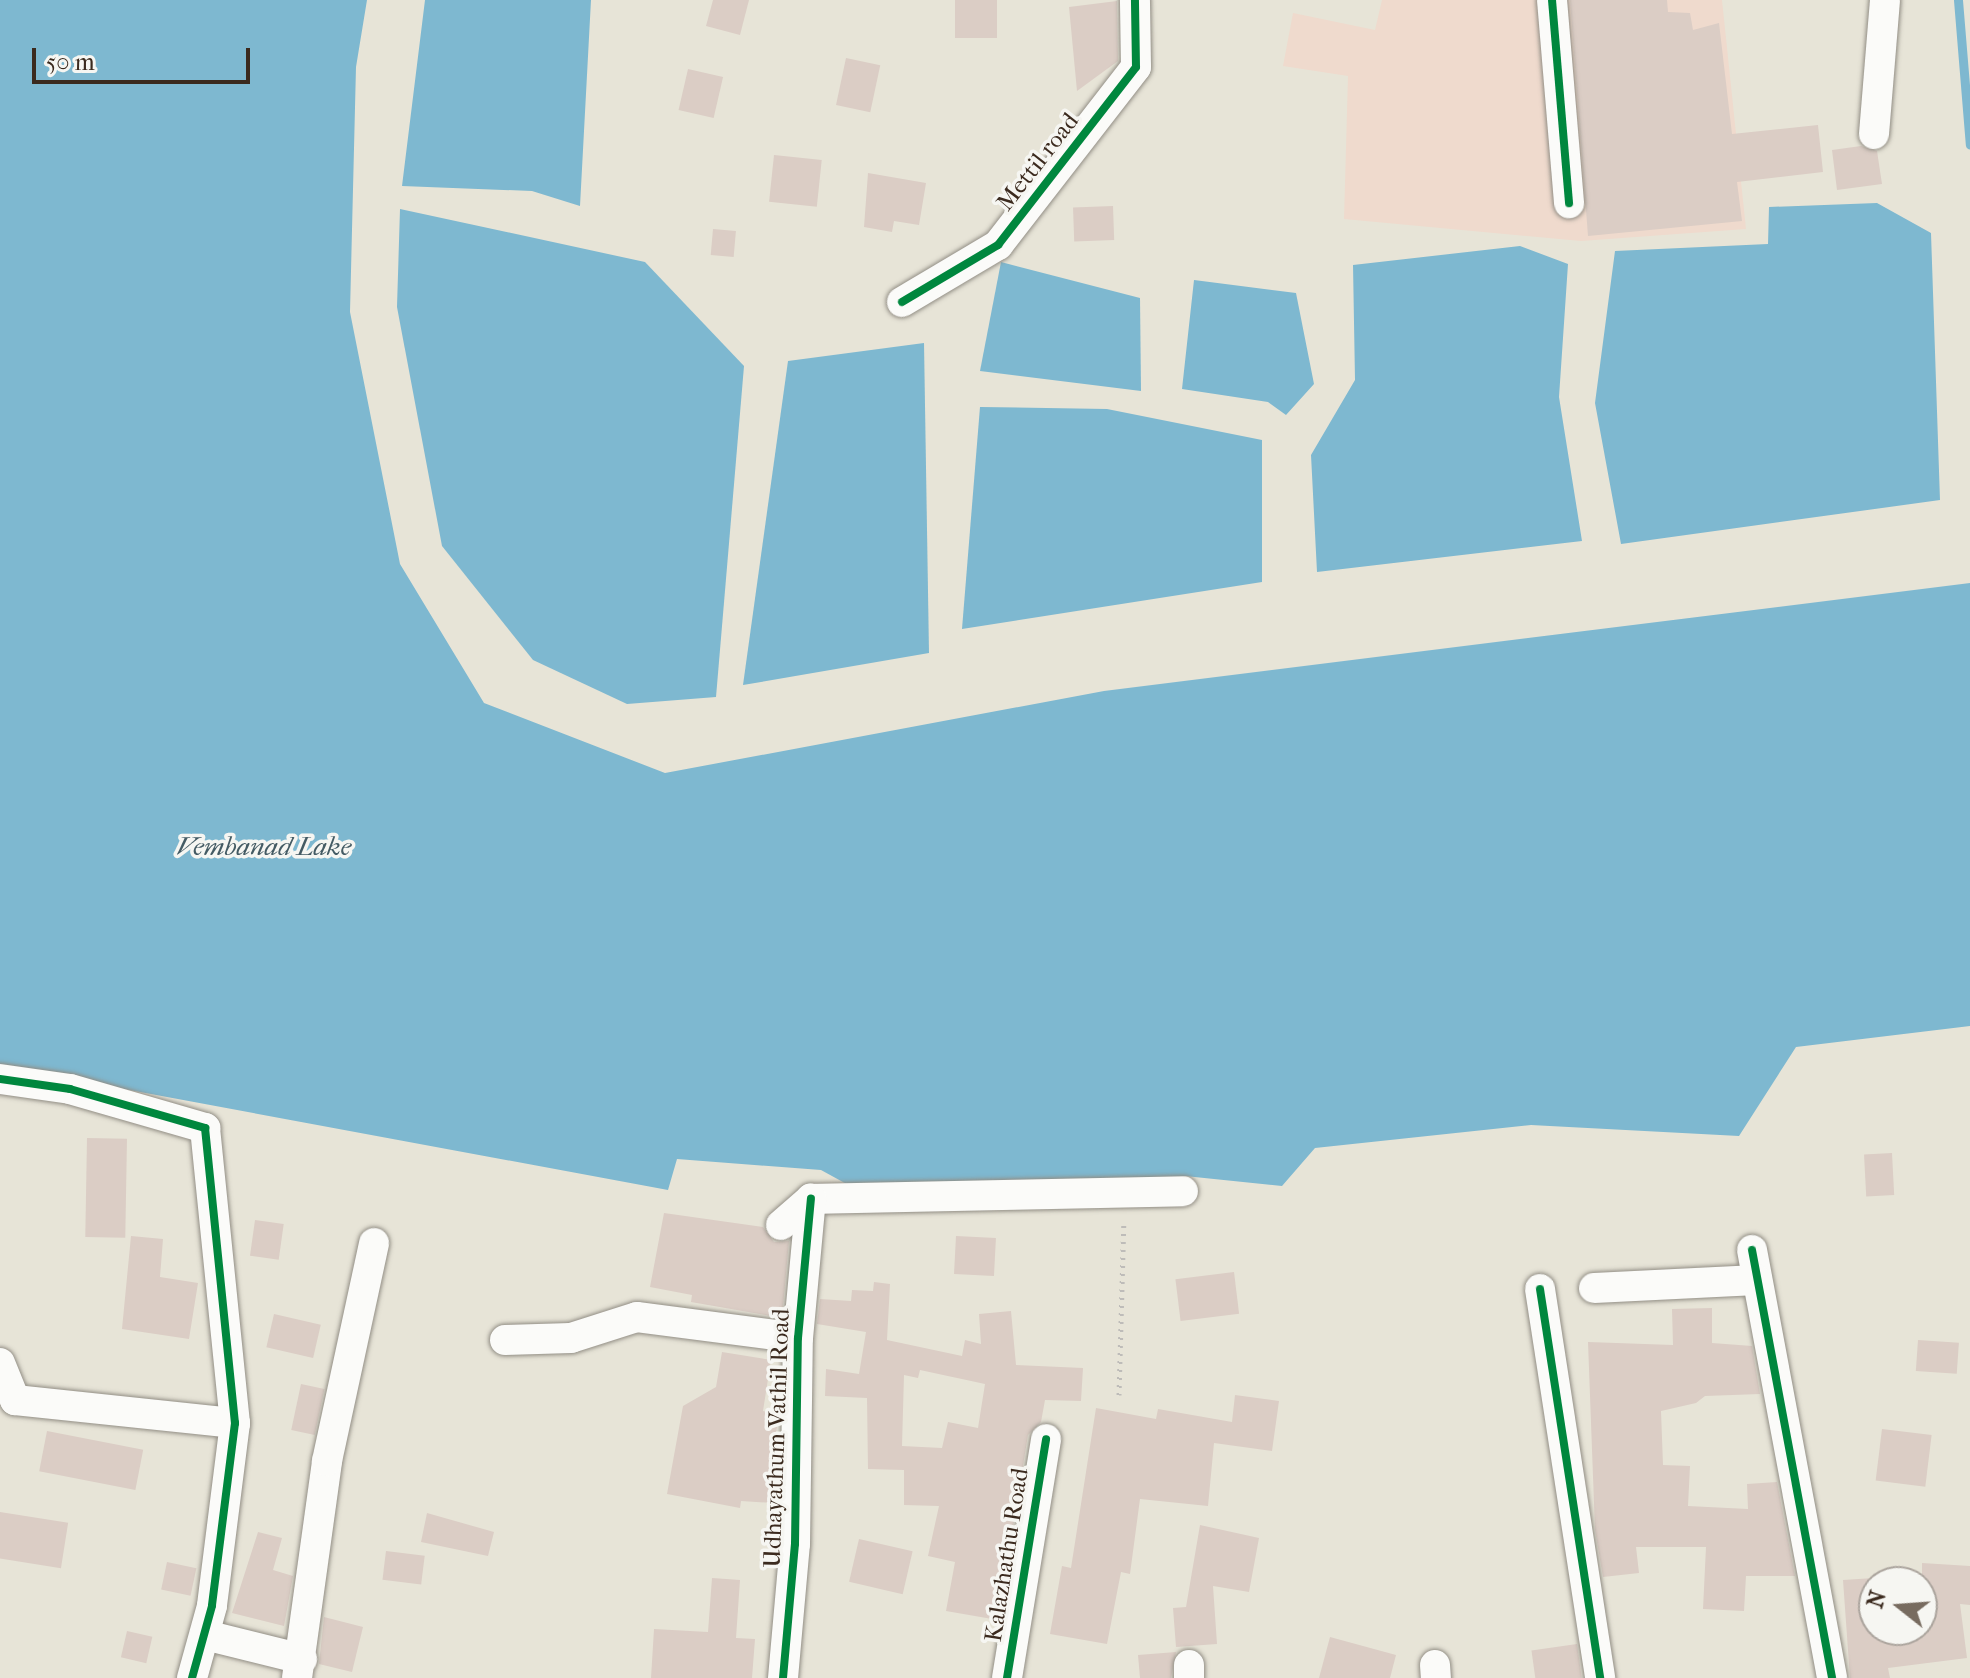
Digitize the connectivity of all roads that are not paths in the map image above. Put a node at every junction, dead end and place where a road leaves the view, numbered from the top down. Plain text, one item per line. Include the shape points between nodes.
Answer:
1 (1135, 0) edge
2 (1552, 0) edge
3 (1885, 0) edge
4 (1874, 134) dead end
5 (1569, 203) dead end
6 (902, 302) dead end
7 (0, 1079) edge
8 (1183, 1191) dead end
9 (811, 1199) junction
10 (781, 1225) dead end
11 (374, 1243) dead end
12 (1752, 1250) dead end
13 (1757, 1280) junction
14 (1594, 1288) dead end
15 (1540, 1289) dead end
16 (798, 1338) junction
17 (505, 1340) dead end
18 (0, 1363) edge
19 (235, 1423) junction
20 (1046, 1439) dead end
21 (205, 1635) junction
22 (300, 1668) edge
23 (192, 1678) edge
24 (783, 1678) edge
25 (1007, 1678) edge
26 (1600, 1678) edge
27 (1832, 1678) edge

1 - 6 street, Mettil road via 1136,67 998,245
2 - 5 street
3 - 4 street
7 - 19 street via 70,1089 205,1128 242,1375
8 - 9 street
9 - 10 street
9 - 16 street, Udhayathum Vathil Road
11 - 22 street via 327,1461
12 - 13 street
13 - 14 street
13 - 27 street
15 - 26 street
16 - 17 street via 637,1317 571,1338
16 - 24 street, Udhayathum Vathil Road via 795,1544
18 - 19 street via 15,1400
19 - 21 street
20 - 25 street, Kalazhathu Road
21 - 22 street
21 - 23 street

